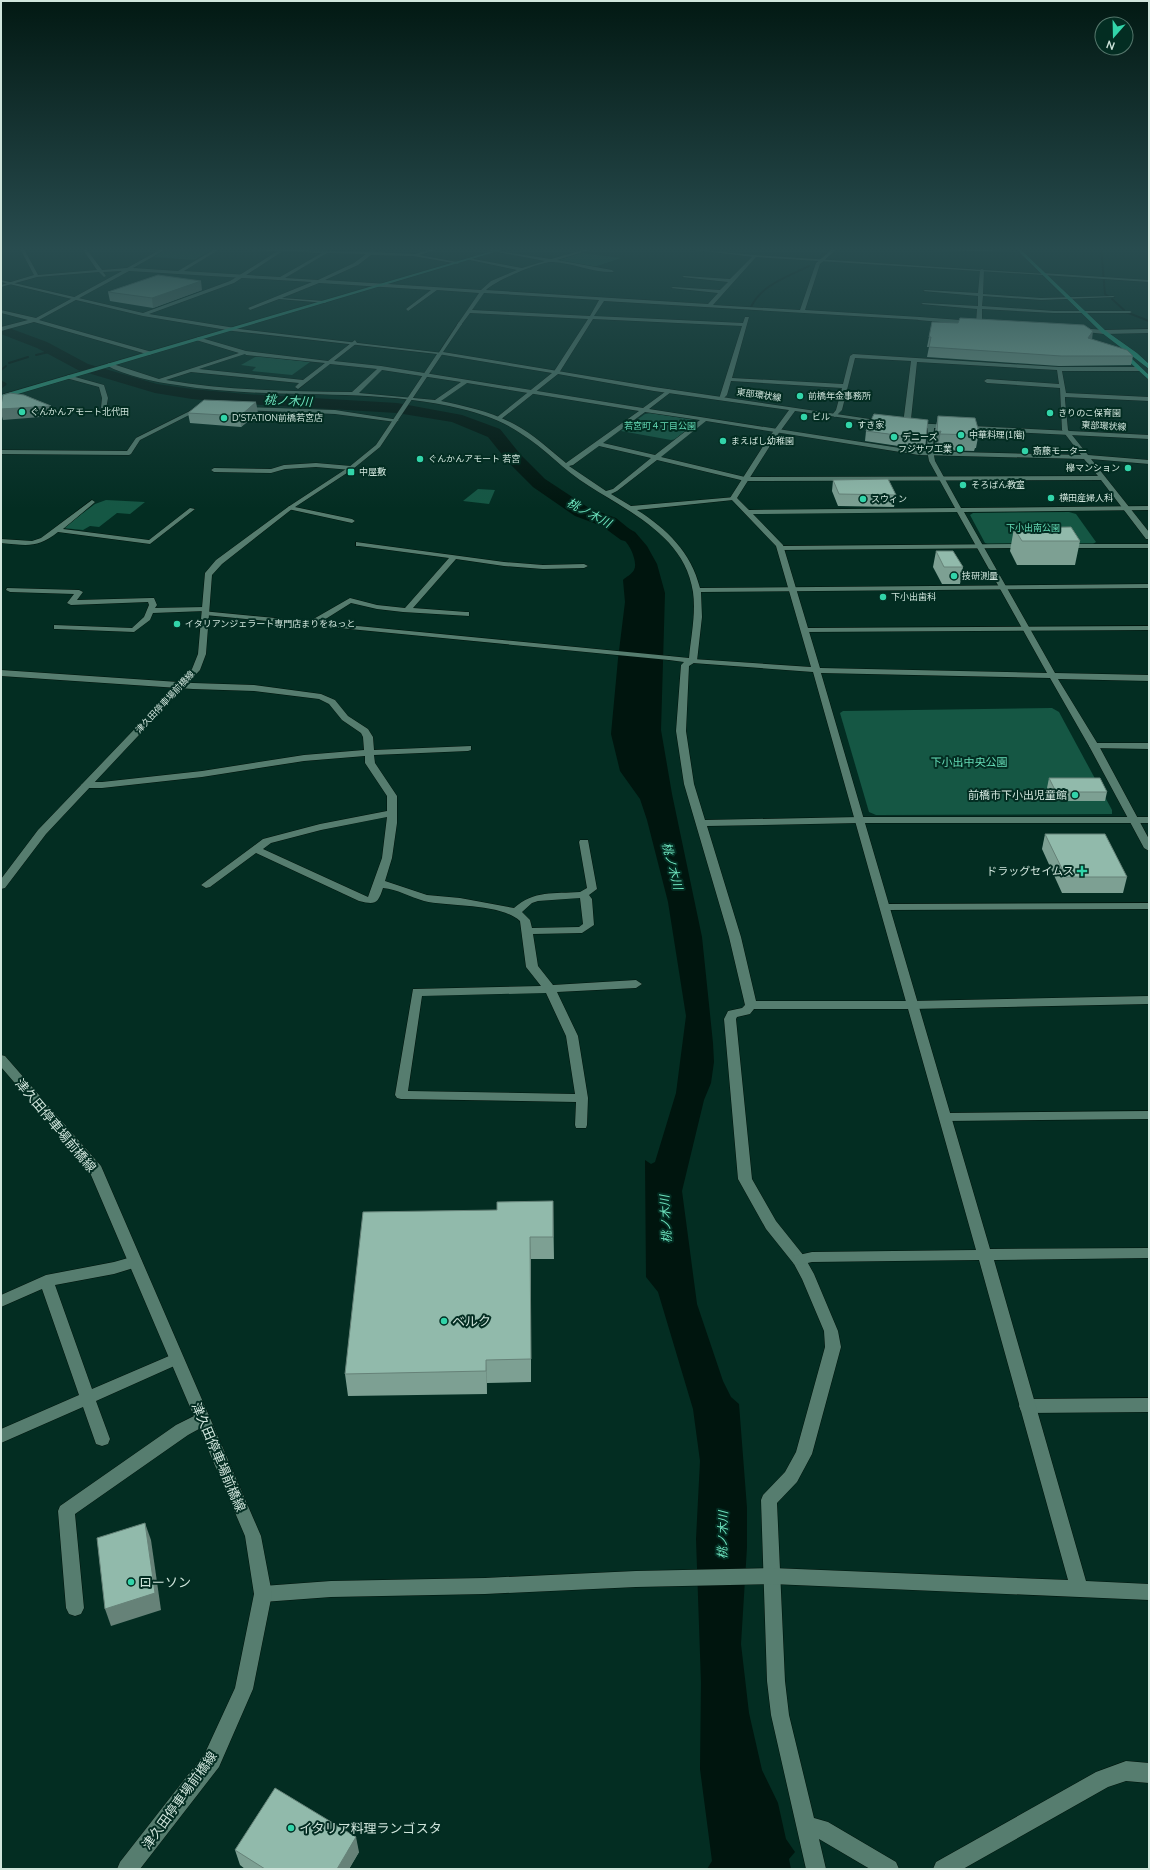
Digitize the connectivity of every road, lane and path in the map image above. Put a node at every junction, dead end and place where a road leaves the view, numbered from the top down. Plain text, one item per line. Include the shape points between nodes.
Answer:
1 (84, 334) edge
2 (215, 334) edge
3 (282, 334) edge
4 (452, 334) edge
5 (580, 334) edge
6 (743, 334) edge
7 (1107, 334) edge
8 (1108, 334) edge
9 (198, 339) junction
10 (355, 342) junction
11 (243, 352) junction
12 (150, 353) junction
13 (440, 353) junction
14 (914, 360) junction
15 (328, 362) junction
16 (107, 366) junction
17 (1149, 367) edge
18 (381, 368) junction
19 (1059, 369) junction
20 (1139, 369) junction
21 (190, 370) junction
22 (556, 373) junction
23 (425, 376) junction
24 (68, 377) junction
25 (1149, 378) edge
26 (729, 379) junction
27 (160, 380) junction
28 (988, 381) dead end
29 (304, 382) junction
30 (465, 382) junction
31 (845, 386) junction
32 (1062, 386) junction
33 (669, 391) junction
34 (292, 393) junction
35 (532, 393) junction
36 (354, 394) junction
37 (1062, 395) junction
38 (1, 397) edge
39 (721, 398) junction
40 (1149, 399) edge
41 (409, 401) junction
42 (436, 402) junction
43 (206, 406) edge
44 (104, 408) dead end
45 (238, 408) edge
46 (793, 409) junction
47 (643, 410) junction
48 (835, 415) junction
49 (397, 418) junction
50 (498, 419) junction
51 (704, 420) junction
52 (890, 422) edge
53 (898, 423) edge
54 (906, 424) junction
55 (931, 426) junction
56 (776, 431) junction
57 (1068, 433) junction
58 (1149, 437) edge
59 (599, 444) junction
60 (1, 452) edge
61 (930, 454) junction
62 (1085, 457) junction
63 (657, 458) junction
64 (1149, 462) edge
65 (563, 466) junction
66 (351, 468) junction
67 (214, 470) dead end
68 (943, 478) junction
69 (1102, 478) junction
70 (746, 479) junction
71 (606, 493) junction
72 (733, 498) junction
73 (92, 502) dead end
74 (290, 508) junction
75 (632, 508) junction
76 (1126, 508) junction
77 (1149, 508) edge
78 (192, 509) dead end
79 (960, 509) junction
80 (748, 512) junction
81 (352, 522) dead end
82 (58, 530) junction
83 (1149, 537) edge
84 (1, 541) edge
85 (359, 544) dead end
86 (980, 546) junction
87 (1034, 546) edge
88 (1056, 546) edge
89 (1149, 546) edge
90 (781, 548) junction
91 (454, 557) junction
92 (584, 566) dead end
93 (1002, 586) junction
94 (1149, 586) edge
95 (793, 588) junction
96 (10, 590) dead end
97 (697, 590) junction
98 (407, 610) junction
99 (150, 611) junction
100 (205, 611) junction
101 (466, 614) dead end
102 (313, 623) junction
103 (58, 627) dead end
104 (1149, 628) edge
105 (1025, 629) junction
106 (806, 630) junction
107 (693, 661) junction
108 (816, 670) junction
109 (1, 673) edge
110 (1052, 676) junction
111 (1149, 678) edge
112 (183, 685) junction
113 (1094, 746) junction
114 (1149, 746) edge
115 (468, 748) dead end
116 (368, 753) junction
117 (86, 785) junction
118 (392, 813) junction
119 (859, 820) junction
120 (1133, 820) junction
121 (1149, 820) edge
122 (701, 823) junction
123 (584, 842) dead end
124 (1149, 848) edge
125 (255, 849) junction
126 (3, 880) edge
127 (379, 884) junction
128 (206, 885) dead end
129 (583, 895) junction
130 (1149, 906) edge
131 (885, 908) junction
132 (516, 912) junction
133 (526, 931) junction
134 (636, 984) dead end
135 (550, 989) junction
136 (1149, 1000) edge
137 (912, 1004) junction
138 (751, 1005) junction
139 (1, 1059) edge
140 (582, 1098) junction
141 (1149, 1116) edge
142 (946, 1117) junction
143 (581, 1125) dead end
144 (1149, 1253) edge
145 (984, 1254) junction
146 (799, 1260) junction
147 (135, 1262) junction
148 (46, 1281) junction
149 (1, 1301) edge
150 (176, 1359) junction
151 (87, 1398) junction
152 (1149, 1405) edge
153 (1027, 1406) junction
154 (202, 1419) junction
155 (1, 1436) edge
156 (102, 1440) dead end
157 (766, 1576) junction
158 (1079, 1588) junction
159 (1149, 1592) edge
160 (263, 1594) junction
161 (75, 1608) dead end
162 (1149, 1773) edge
163 (806, 1830) junction
164 (127, 1869) edge
165 (816, 1869) edge
166 (889, 1869) edge
167 (943, 1869) edge

1 - 12 street
2 - 9 main road
3 - 10 street
4 - 13 street
5 - 22 street
6 - 26 street
7 - 20 highway
8 - 17 highway
9 - 11 street
9 - 12 main road
10 - 13 street
10 - 15 street
11 - 15 street
11 - 21 street
12 - 16 main road
13 - 22 street, 東部環状線
13 - 23 street
14 - 19 street
14 - 31 street via 853,356
14 - 54 street
15 - 18 street
15 - 29 street
16 - 24 main road
16 - 27 street
18 - 23 street
18 - 36 street
19 - 20 street
19 - 32 street
20 - 25 highway
21 - 27 street
21 - 29 street
22 - 33 street, 東部環状線
22 - 35 street
23 - 30 street
23 - 41 street
24 - 38 main road
24 - 44 street via 102,386
26 - 31 street
26 - 39 street
27 - 34 street via 216,389
28 - 32 street
29 - 34 street
30 - 35 street
30 - 42 street
31 - 48 street via 839,410
32 - 37 street
33 - 39 street, 東部環状線
33 - 47 street
34 - 36 street
35 - 47 street
35 - 50 street
36 - 41 street
37 - 40 street
37 - 57 street via 1065,430
39 - 46 street, 東部環状線
41 - 42 street
41 - 49 street, 津久田停車場前橋線
42 - 50 street
43 - 60 street via 138,439 128,454
45 - 49 street via 335,412
46 - 48 street, 東部環状線
46 - 56 street
47 - 51 street
47 - 59 street
48 - 52 street, 東部環状線
49 - 66 street, 津久田停車場前橋線 via 378,446
50 - 65 street via 520,430
51 - 56 street
51 - 63 street
53 - 54 street, 東部環状線
54 - 55 street, 東部環状線
55 - 57 street, 東部環状線
55 - 61 street
56 - 61 street
56 - 70 street
57 - 58 street, 東部環状線
57 - 62 street
59 - 63 street
59 - 65 street via 571,464
61 - 62 street
61 - 68 street
62 - 64 street
62 - 69 street
63 - 70 street
63 - 71 street via 615,490
65 - 71 street
66 - 67 street via 316,465 284,467 272,472
66 - 74 street, 津久田停車場前橋線
68 - 69 street
68 - 70 street
68 - 79 street
69 - 76 street
70 - 72 street
71 - 75 street
72 - 75 street
72 - 80 street
73 - 82 street
74 - 81 street
74 - 100 street, 津久田停車場前橋線 via 219,562 208,575
75 - 97 street via 665,534 679,549
76 - 77 street
76 - 79 street
76 - 83 street
78 - 82 street via 150,542
79 - 80 street
79 - 86 street
80 - 90 street
82 - 84 street via 44,540 32,543
85 - 91 street
86 - 87 street
86 - 90 street
86 - 93 street
88 - 89 street
90 - 95 street
91 - 92 street via 538,567
91 - 98 street
93 - 94 street
93 - 95 street
93 - 105 street
95 - 97 street
95 - 106 street
96 - 99 street via 79,592 71,603 151,600 153,605
97 - 107 street via 698,610
98 - 101 street
98 - 102 street via 377,607 350,600
99 - 100 street
99 - 103 street via 147,618 134,630
100 - 102 street
100 - 112 street, 津久田停車場前橋線 via 202,654 196,670
102 - 107 street
104 - 105 street
105 - 106 street
105 - 110 street
106 - 108 street
107 - 108 street
107 - 122 street via 685,665 681,731 689,784
108 - 110 street
108 - 119 street
109 - 112 street
110 - 111 street
110 - 113 street
112 - 116 street via 254,688 324,698 335,705 345,718 365,731 368,737
112 - 117 street, 津久田停車場前橋線
113 - 114 street
113 - 120 street
115 - 116 street
116 - 117 street via 304,758 202,774
116 - 118 street via 375,773 392,796
117 - 126 street, 津久田停車場前橋線 via 42,832
118 - 125 street via 305,831 267,841
118 - 127 street via 387,858
119 - 120 street
119 - 122 street
119 - 131 street
120 - 121 street
120 - 124 street
122 - 138 street via 735,937
123 - 129 street via 592,889
125 - 127 street via 363,899 371,901
125 - 128 street
127 - 132 street via 426,898 460,901
129 - 132 street via 536,898 528,901
129 - 133 street via 587,899 589,925 582,930
130 - 131 street
131 - 137 street
132 - 133 street via 525,920
133 - 135 street via 532,967
134 - 135 street
135 - 140 street via 572,1036
135 - 140 street via 417,992 401,1095
136 - 137 street
137 - 138 street
137 - 142 street
138 - 146 street via 746,1011 732,1014 730,1019 745,1179 771,1225
139 - 147 street, 津久田停車場前橋線 via 94,1166
140 - 143 street
141 - 142 street
142 - 145 street
144 - 145 street
145 - 146 street via 812,1257
145 - 153 street
146 - 157 street via 823,1309 831,1331 833,1348 804,1454 791,1477 769,1500
147 - 148 street
147 - 150 street, 津久田停車場前橋線
148 - 149 street
148 - 151 street
150 - 151 street
150 - 154 street, 津久田停車場前橋線
151 - 155 street
151 - 156 street
152 - 153 street
153 - 158 street
154 - 160 street, 津久田停車場前橋線 via 253,1536
154 - 161 street via 182,1430 66,1511
157 - 158 street
157 - 160 street via 331,1589
157 - 163 street via 780,1715
158 - 159 street
160 - 164 street, 津久田停車場前橋線 via 244,1689 212,1760
162 - 167 street via 1126,1771 1103,1779
163 - 165 street
163 - 166 street via 821,1829

